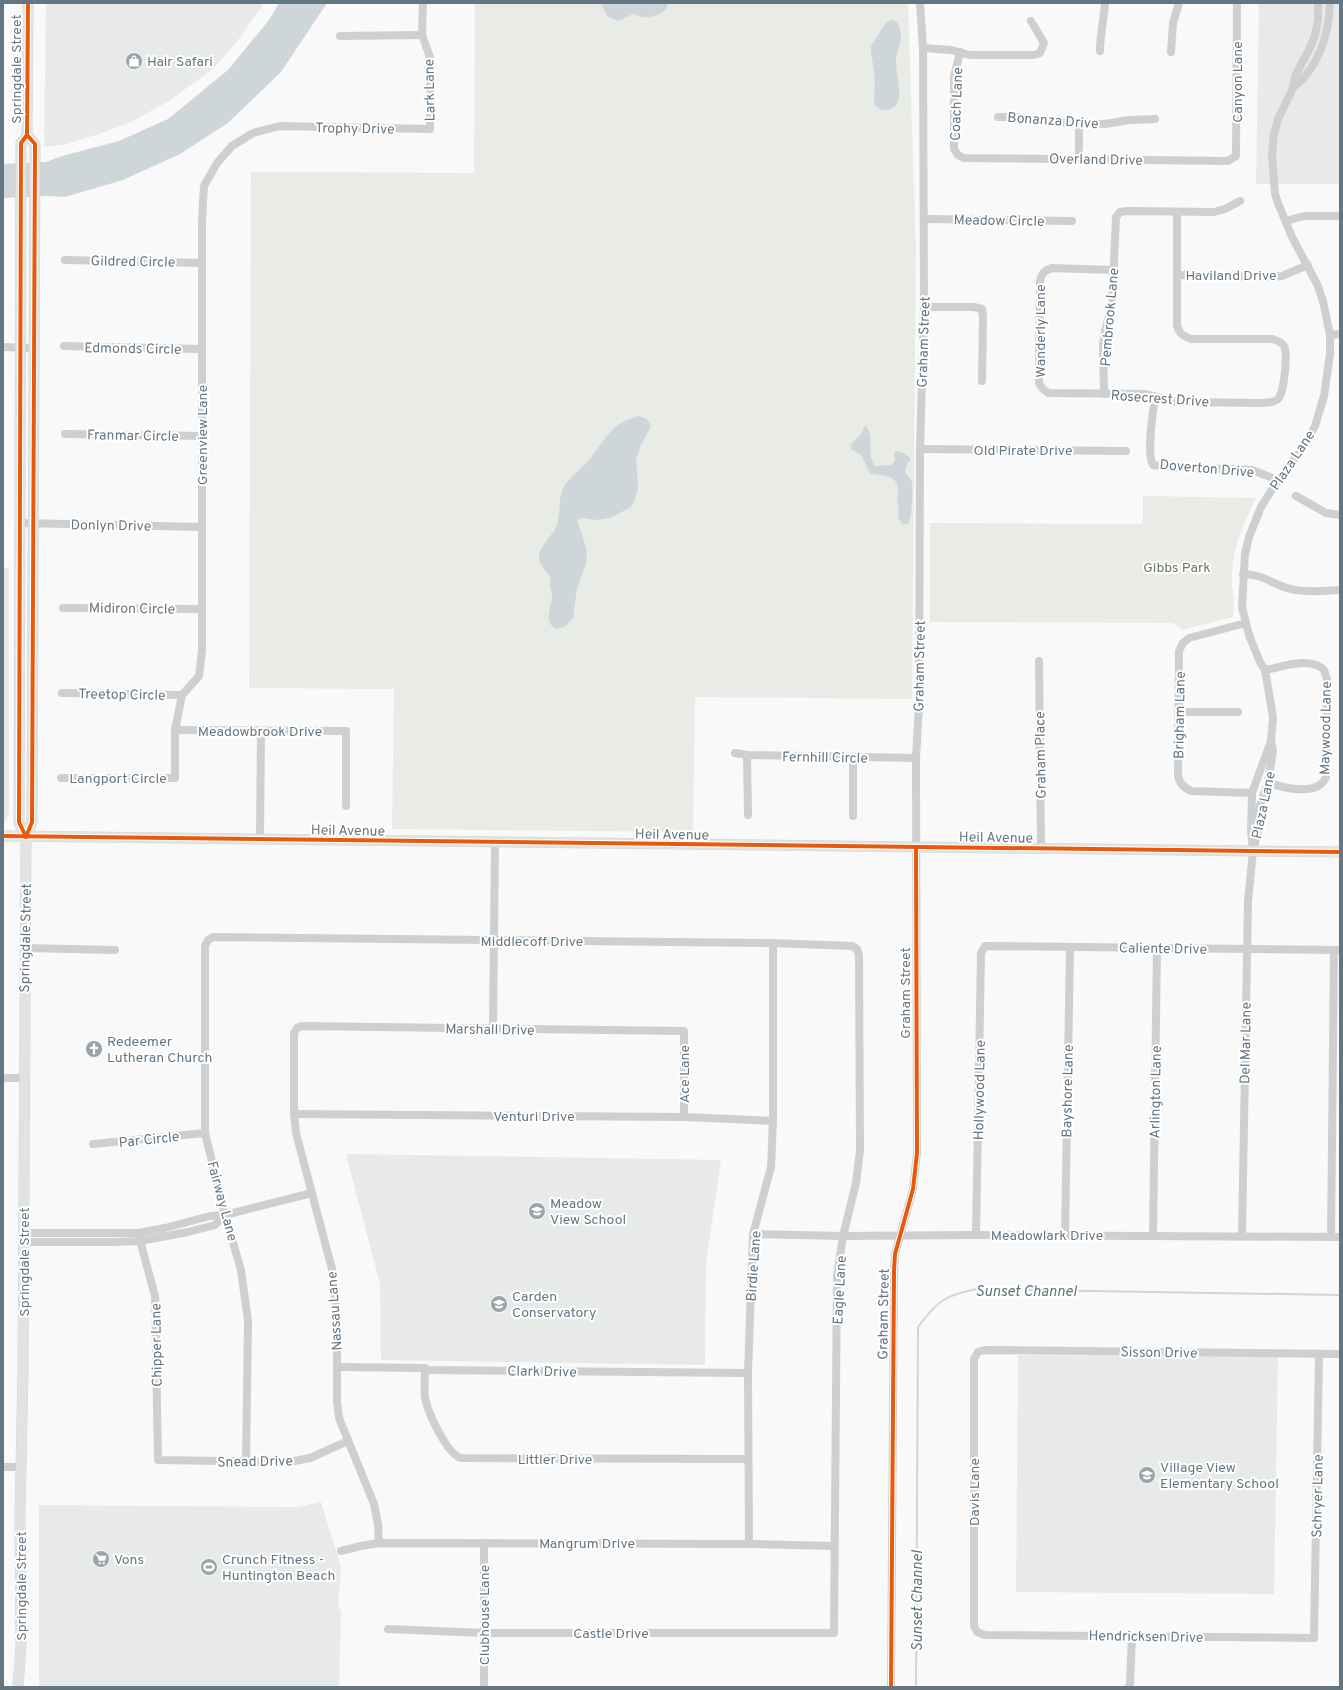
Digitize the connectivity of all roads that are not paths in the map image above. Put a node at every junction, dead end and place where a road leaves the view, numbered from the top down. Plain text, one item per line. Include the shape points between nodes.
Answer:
1 (28, 3) edge
2 (423, 3) edge
3 (920, 3) edge
4 (1105, 3) edge
5 (1178, 3) edge
6 (1237, 3) edge
7 (1318, 3) edge
8 (1330, 3) edge
9 (1031, 20) dead end
10 (422, 35) junction
11 (340, 36) dead end
12 (923, 48) junction
13 (1100, 51) dead end
14 (960, 52) junction
15 (1171, 52) dead end
16 (1293, 88) junction
17 (998, 117) dead end
18 (1155, 119) dead end
19 (1079, 123) junction
20 (280, 126) joint
21 (430, 130) joint
22 (27, 135) junction
23 (958, 155) joint
24 (1078, 158) junction
25 (1233, 159) joint
26 (1240, 201) dead end
27 (1178, 212) junction
28 (1340, 216) edge
29 (925, 220) junction
30 (1072, 221) dead end
31 (1286, 221) junction
32 (65, 260) dead end
33 (202, 263) junction
34 (1308, 265) junction
35 (1114, 270) junction
36 (1177, 275) junction
37 (924, 307) junction
38 (1340, 334) edge
39 (1330, 335) junction
40 (64, 346) dead end
41 (3, 347) edge
42 (20, 348) junction
43 (34, 348) junction
44 (202, 349) junction
45 (982, 381) dead end
46 (1042, 388) joint
47 (1104, 394) junction
48 (1155, 397) junction
49 (65, 434) dead end
50 (201, 436) junction
51 (920, 449) junction
52 (1126, 451) dead end
53 (1278, 480) junction
54 (1296, 496) dead end
55 (1340, 515) edge
56 (21, 523) junction
57 (34, 523) junction
58 (202, 527) junction
59 (1243, 574) junction
60 (1340, 590) edge
61 (63, 608) dead end
62 (201, 609) junction
63 (1246, 622) junction
64 (1039, 661) dead end
65 (1265, 670) junction
66 (62, 693) dead end
67 (182, 695) junction
68 (1179, 712) junction
69 (1238, 712) dead end
70 (175, 730) junction
71 (261, 731) junction
72 (1271, 741) junction
73 (735, 753) dead end
74 (747, 755) junction
75 (852, 758) junction
76 (916, 758) junction
77 (61, 778) dead end
78 (1268, 782) junction
79 (1252, 793) junction
80 (346, 806) dead end
81 (748, 815) dead end
82 (854, 816) dead end
83 (3, 836) edge
84 (26, 836) junction
85 (260, 839) junction
86 (495, 843) junction
87 (916, 848) junction
88 (1040, 849) junction
89 (1253, 851) junction
90 (1340, 852) edge
91 (208, 940) joint
92 (494, 941) junction
93 (773, 943) junction
94 (986, 946) joint
95 (1070, 947) junction
96 (25, 948) junction
97 (1157, 948) junction
98 (857, 949) joint
99 (1246, 949) junction
100 (115, 950) dead end
101 (1337, 950) edge
102 (297, 1028) joint
103 (492, 1029) junction
104 (684, 1031) joint
105 (3, 1078) edge
106 (24, 1078) junction
107 (294, 1114) junction
108 (684, 1117) junction
109 (773, 1122) junction
110 (205, 1133) junction
111 (93, 1144) dead end
112 (312, 1193) junction
113 (225, 1216) junction
114 (753, 1234) junction
115 (976, 1235) junction
116 (1065, 1235) junction
117 (843, 1236) junction
118 (900, 1236) junction
119 (1153, 1236) junction
120 (1242, 1236) junction
121 (23, 1237) junction
122 (139, 1237) junction
123 (1331, 1237) junction
124 (1340, 1237) edge
125 (978, 1352) joint
126 (1319, 1354) junction
127 (1340, 1354) edge
128 (337, 1367) junction
129 (425, 1370) junction
130 (748, 1373) junction
131 (348, 1441) junction
132 (748, 1459) junction
133 (158, 1460) joint
134 (246, 1462) junction
135 (3, 1467) edge
136 (22, 1467) junction
137 (379, 1543) junction
138 (484, 1543) junction
139 (749, 1544) junction
140 (834, 1546) junction
141 (341, 1551) dead end
142 (388, 1629) dead end
143 (977, 1632) joint
144 (484, 1633) junction
145 (834, 1633) joint
146 (1132, 1636) junction
147 (1314, 1638) joint
148 (18, 1687) edge
149 (484, 1687) edge
150 (891, 1687) edge
151 (1129, 1687) edge

1 - 22 main road, Springdale Street
2 - 10 street, Lark Lane
3 - 12 street, Graham Street
4 - 13 street
5 - 15 street via 1173,22
6 - 25 street, Canyon Lane via 1236,156
7 - 16 street, Plaza Lane via 1315,35 1295,76
8 - 16 street, Plaza Lane via 1330,20 1322,46 1304,79
9 - 14 street via 1044,43 1040,53 970,55
10 - 11 street
10 - 21 street, Lark Lane via 430,57
12 - 14 street
12 - 29 street, Graham Street
14 - 23 street, Coach Lane via 954,77 954,149
16 - 31 street, Plaza Lane via 1278,119 1272,154 1275,194
17 - 19 street, Bonanza Drive
18 - 19 street, Bonanza Drive via 1106,124
19 - 24 street
20 - 21 street, Trophy Drive
20 - 33 street, Greenview Lane via 253,133 232,146 217,163 204,186
22 - 42 main road, Springdale Street via 21,143
22 - 43 main road, Springdale Street via 35,144
23 - 24 street, Overland Drive via 964,158
24 - 25 street, Overland Drive via 1228,161
26 - 27 street via 1214,212
27 - 35 street, Pembrook Lane via 1120,212 1116,217
27 - 36 street
28 - 31 street via 1304,216
29 - 30 street, Meadow Circle
29 - 37 street, Graham Street
31 - 34 street, Plaza Lane
32 - 33 street, Gildred Circle
33 - 44 street, Greenview Lane
34 - 36 street, Haviland Drive via 1282,276 1272,277
34 - 39 street, Plaza Lane via 1323,301
35 - 46 street, Wanderly Lane via 1052,268 1041,275 1039,383
35 - 47 street, Pembrook Lane via 1112,305 1103,345
36 - 48 street, Rosecrest Drive via 1177,326 1182,336 1191,339 1273,339 1280,342 1286,355 1283,390 1279,398 1273,402 1263,403 1177,402
37 - 45 street via 982,309
37 - 51 street, Graham Street
38 - 39 street
39 - 53 street, Plaza Lane via 1330,354 1320,412 1306,444
40 - 44 street, Edmonds Circle
41 - 42 street
42 - 43 street
42 - 56 main road, Springdale Street
43 - 57 main road, Springdale Street
44 - 50 street, Greenview Lane
46 - 47 street, Rosecrest Drive via 1048,393
47 - 48 street, Rosecrest Drive via 1146,394
48 - 53 street, Doverton Drive via 1150,460 1154,465 1252,470
49 - 50 street, Franmar Circle
50 - 58 street, Greenview Lane
51 - 52 street, Old Pirate Drive
51 - 76 street, Graham Street via 919,705
53 - 59 street, Plaza Lane via 1261,507 1249,537
54 - 55 street via 1326,513
56 - 57 street, Donlyn Drive
56 - 84 main road, Springdale Street via 19,822
57 - 58 street, Donlyn Drive
57 - 84 main road, Springdale Street via 32,822
58 - 62 street, Greenview Lane
59 - 60 street via 1256,574 1299,591
59 - 63 street, Plaza Lane via 1242,606
61 - 62 street, Midiron Circle
62 - 67 street, Greenview Lane via 202,651 199,676
63 - 65 street, Plaza Lane
63 - 68 street, Brigham Lane via 1189,638 1183,643 1179,651
64 - 88 street, Graham Place
65 - 72 street, Plaza Lane via 1273,717
65 - 78 street, Maywood Lane via 1306,664 1324,670 1327,679 1326,777 1320,785 1310,789 1284,788
66 - 67 street, Treetop Circle
67 - 70 street
68 - 69 street
68 - 79 street, Brigham Lane via 1178,780 1183,786 1191,791
70 - 71 street, Meadowbrook Drive
70 - 77 street, Langport Circle via 175,778
71 - 80 street, Meadowbrook Drive via 346,731
71 - 85 street
72 - 78 street, Plaza Lane via 1273,751
72 - 79 street, Plaza Lane
73 - 74 street, Fernhill Circle
74 - 75 street, Fernhill Circle
74 - 81 street
75 - 76 street, Fernhill Circle
75 - 82 street
76 - 87 street, Graham Street
78 - 89 street, Plaza Lane via 1259,808 1258,830
79 - 89 street, Plaza Lane
83 - 84 main road, Heil Avenue
84 - 85 main road, Heil Avenue
84 - 96 main road, Springdale Street
85 - 86 main road, Heil Avenue
86 - 87 main road, Heil Avenue
86 - 92 street
87 - 88 main road, Heil Avenue
87 - 118 street, Graham Street via 917,1153 913,1189
88 - 89 main road, Heil Avenue
89 - 90 main road, Heil Avenue
89 - 99 street, Del Mar Lane
91 - 92 street, Middlecoff Drive via 213,937
91 - 110 street, Fairway Lane via 205,946
92 - 93 street, Middlecoff Drive
92 - 103 street
93 - 98 street, Middlecoff Drive via 852,946
93 - 109 street, Birdie Lane
94 - 95 street, Caliente Drive
94 - 115 street, Hollywood Lane via 981,953
95 - 97 street, Caliente Drive
95 - 116 street, Bayshore Lane
96 - 100 street
96 - 106 main road, Springdale Street
97 - 99 street, Caliente Drive
97 - 119 street, Arlington Lane
98 - 117 street, Eagle Lane via 860,1151 856,1183
99 - 101 street, Caliente Drive
99 - 120 street, Del Mar Lane
101 - 123 street
102 - 103 street, Marshall Drive via 302,1026
102 - 107 street, Nassau Lane via 294,1033
103 - 104 street, Marshall Drive
104 - 108 street, Ace Lane
105 - 106 street
106 - 121 main road, Springdale Street
107 - 108 street, Venturi Drive
107 - 112 street, Nassau Lane via 296,1134
108 - 109 street, Venturi Drive
109 - 114 street, Birdie Lane via 771,1167
110 - 111 street, Par Circle
110 - 113 street, Fairway Lane
112 - 113 street
112 - 128 street, Nassau Lane via 333,1276 337,1318
113 - 122 street via 210,1216
113 - 134 street, Fairway Lane via 241,1270 248,1321
114 - 117 street, Meadowlark Drive
114 - 130 street, Birdie Lane
115 - 116 street, Meadowlark Drive
115 - 118 street, Meadowlark Drive
116 - 119 street, Meadowlark Drive
117 - 118 street, Meadowlark Drive
117 - 140 street, Eagle Lane via 838,1276
118 - 150 street, Graham Street via 894,1271
119 - 120 street, Meadowlark Drive
120 - 123 street, Meadowlark Drive
121 - 122 street via 113,1242
121 - 136 main road, Springdale Street
122 - 133 street, Chipper Lane via 155,1296
123 - 124 street, Meadowlark Drive
125 - 126 street, Sisson Drive via 985,1350
125 - 143 street, Davis Lane via 974,1358 974,1626
126 - 127 street, Sisson Drive
126 - 147 street, Schryer Lane
128 - 129 street, Clark Drive
128 - 131 street, Nassau Lane via 339,1418
129 - 130 street, Clark Drive
129 - 132 street, Littler Drive via 425,1399 451,1451 457,1457
130 - 132 street, Birdie Lane
131 - 134 street, Snead Drive via 310,1458 289,1462
131 - 137 street, Nassau Lane via 374,1504
132 - 139 street, Birdie Lane
133 - 134 street, Snead Drive
135 - 136 street
136 - 148 main road, Springdale Street via 21,1646
137 - 138 street, Mangrum Drive
137 - 141 street, Mangrum Drive
138 - 139 street, Mangrum Drive
138 - 144 street, Clubhouse Lane
139 - 140 street, Mangrum Drive
140 - 145 street, Eagle Lane
142 - 144 street, Castle Drive
143 - 146 street, Hendricksen Drive via 985,1635
144 - 145 street, Castle Drive
144 - 149 street, Clubhouse Lane
146 - 147 street, Hendricksen Drive
146 - 151 street

